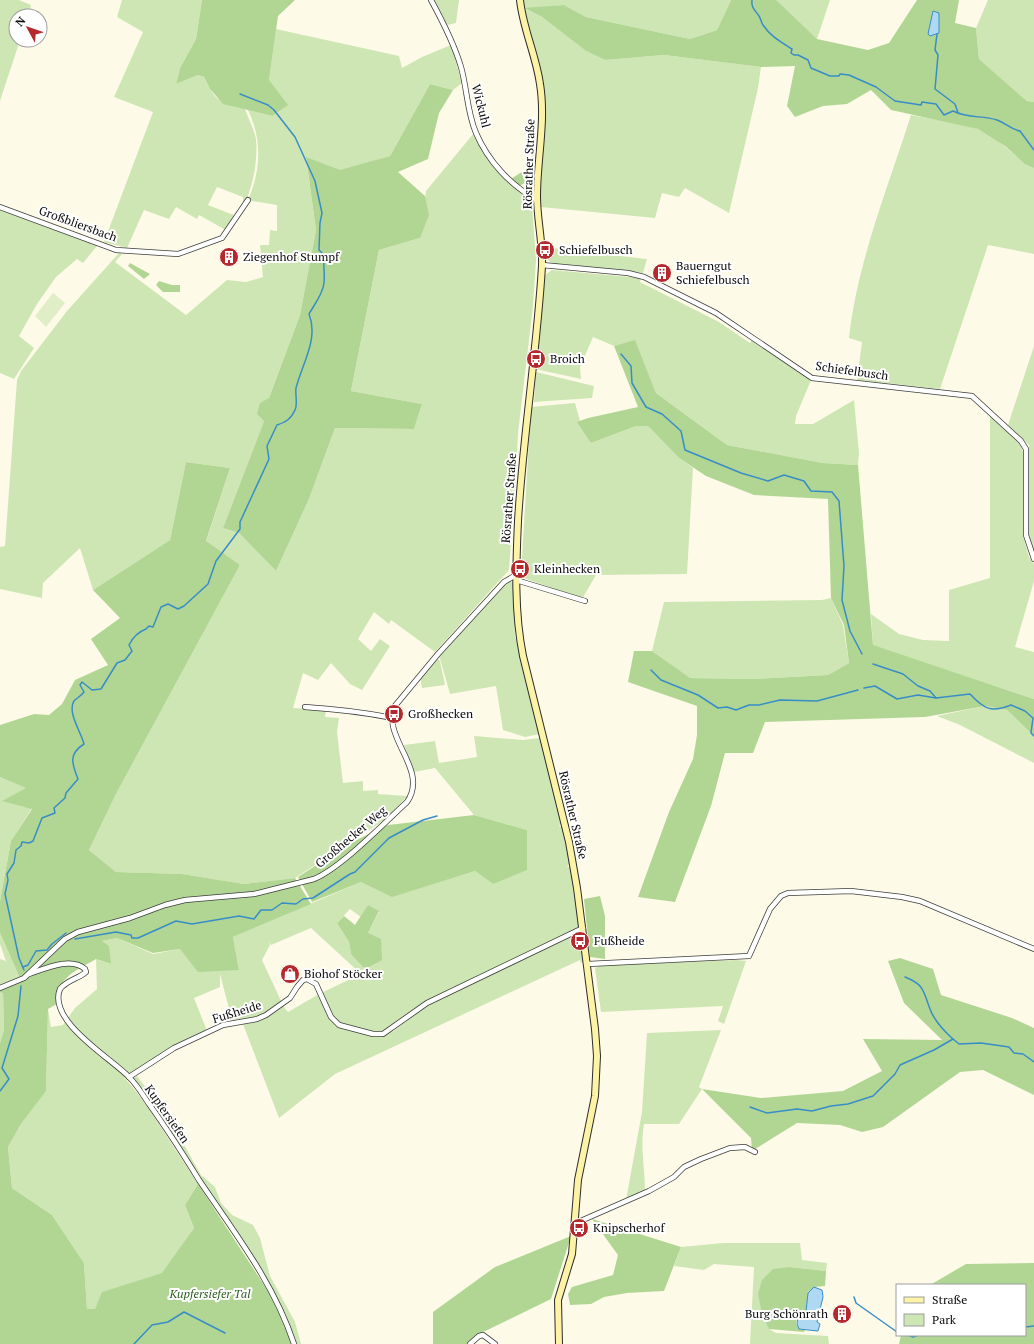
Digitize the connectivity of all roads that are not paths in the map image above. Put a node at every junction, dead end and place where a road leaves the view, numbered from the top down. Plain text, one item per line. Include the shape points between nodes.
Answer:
1 (431, 0) edge
2 (520, 0) edge
3 (248, 200) dead end
4 (537, 200) junction
5 (0, 207) edge
6 (542, 265) junction
7 (1034, 559) edge
8 (518, 579) junction
9 (585, 601) dead end
10 (305, 707) dead end
11 (393, 718) junction
12 (583, 928) junction
13 (1034, 949) edge
14 (588, 964) junction
15 (28, 974) junction
16 (0, 988) edge
17 (129, 1077) junction
18 (755, 1152) dead end
19 (576, 1224) junction
20 (294, 1344) edge
21 (470, 1344) edge
22 (495, 1344) edge
23 (559, 1344) edge

1 - 4 street, Wickuhl via 453,44 465,81 476,132 505,177
2 - 4 street, Rösrather Straße via 541,93
3 - 5 street, Großbliersbach via 222,238 178,254 116,250
4 - 6 street, Rösrather Straße
6 - 7 street, Schiefelbusch via 644,277 716,313 812,378 972,396 1022,441 1026,450 1026,535
6 - 8 street, Rösrather Straße via 521,472
8 - 9 street
8 - 11 street via 504,582 438,654 394,707
8 - 12 street, Rösrather Straße via 516,600 519,636 564,820
10 - 11 street via 338,709 353,713 359,711
11 - 15 street, Großhecker Weg via 395,731 412,774 412,796 359,846 321,876 254,894 185,900 78,932 65,939
12 - 14 street, Rösrather Straße
12 - 17 street, Fußheide via 427,1003 383,1034 339,1025 331,1017 316,984 307,979 303,980 290,998 266,1015 223,1025 174,1048
13 - 14 street via 920,901 902,896 851,891 788,893 781,896 770,910 749,956
14 - 19 street, Rösrather Straße via 595,1029 596,1076 592,1116 578,1180
15 - 16 street, Großhecker Weg
15 - 17 street, Kupfersiefen via 63,964 83,967 86,972 64,985 59,992 64,1014 78,1033
17 - 20 street, Kupfersiefen via 249,1253 288,1325
18 - 19 street via 745,1147 730,1148 698,1160 649,1191
19 - 23 street, Rösrather Straße via 572,1254 559,1297
21 - 22 street via 481,1335

